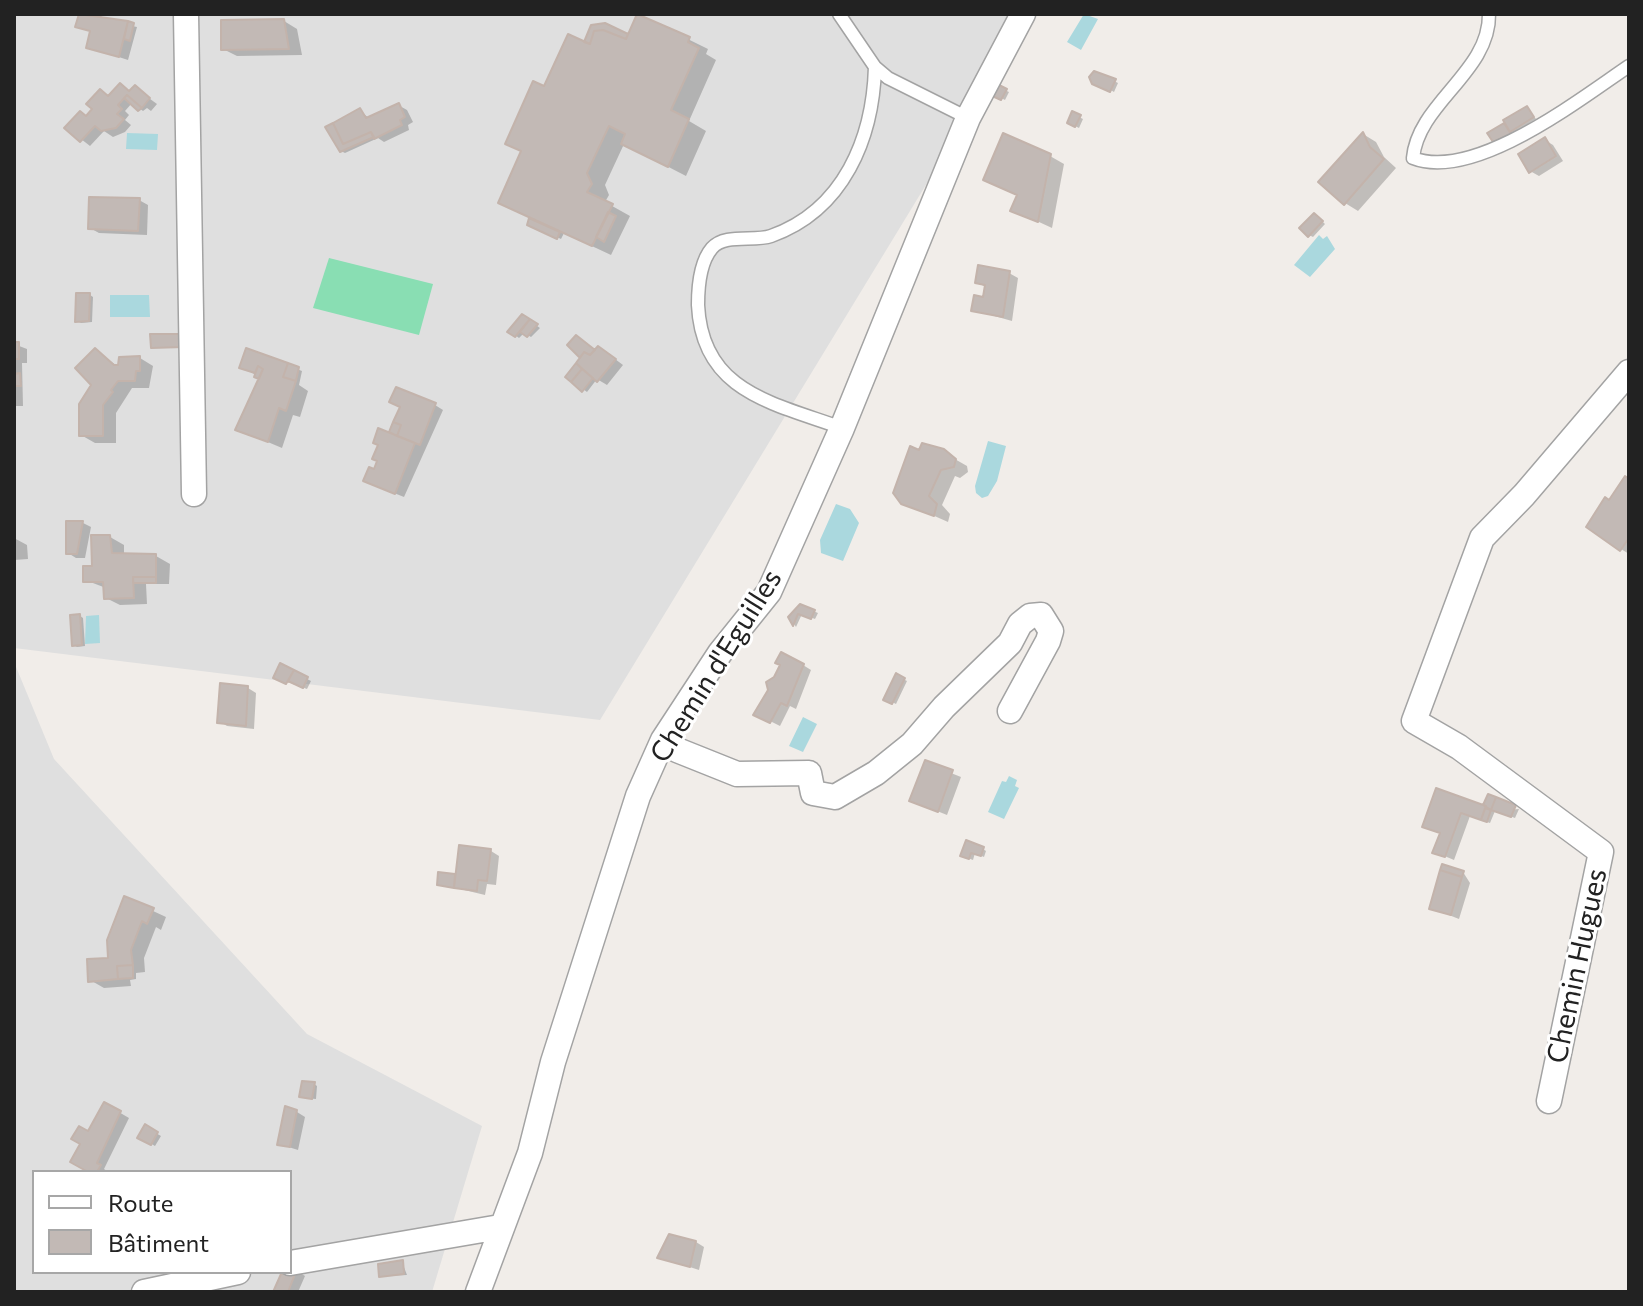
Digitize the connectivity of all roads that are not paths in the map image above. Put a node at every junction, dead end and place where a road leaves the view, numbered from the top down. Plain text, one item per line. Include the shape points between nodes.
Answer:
1 (186, 14) edge
2 (839, 14) edge
3 (1023, 14) edge
4 (1489, 14) edge
5 (1629, 66) edge
6 (875, 67) junction
7 (968, 118) junction
8 (1629, 372) edge
9 (842, 428) junction
10 (194, 494) dead end
11 (1010, 711) dead end
12 (663, 740) junction
13 (1549, 1101) dead end
14 (500, 1227) junction
15 (292, 1263) edge
16 (229, 1274) edge
17 (144, 1292) edge
18 (478, 1292) edge

1 - 10 street
2 - 6 lane
3 - 7 street, Chemin d'Eguilles
4 - 5 lane via 1479,52 1415,138 1413,158 1429,164 1510,142
6 - 7 lane via 904,88
6 - 9 lane via 868,125 851,172 812,210 770,237 723,241 713,247 698,289 701,336 724,376 751,394
7 - 9 street, Chemin d'Eguilles
8 - 13 street, Chemin Hugues via 1482,538 1414,721 1459,747 1601,852
9 - 12 street, Chemin d'Eguilles via 769,592 720,653
11 - 12 street via 1048,641 1051,631 1041,615 1020,624 1010,643 912,744 835,797 813,793 809,773 737,774
12 - 14 street, Chemin d'Eguilles via 610,877 530,1153
14 - 15 street
14 - 18 street, Chemin d'Eguilles
16 - 17 street

